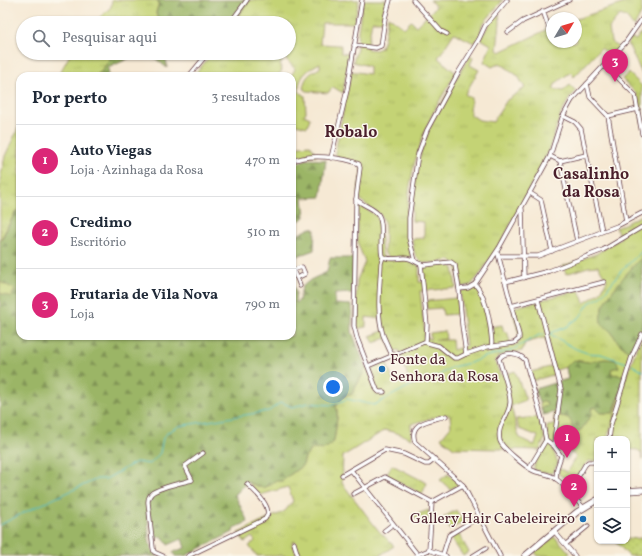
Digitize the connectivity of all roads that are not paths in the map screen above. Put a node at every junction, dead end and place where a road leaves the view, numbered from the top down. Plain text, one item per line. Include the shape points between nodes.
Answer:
1 (247, 0) edge
2 (362, 0) edge
3 (390, 0) edge
4 (413, 0) edge
5 (507, 0) edge
6 (569, 0) edge
7 (543, 11) junction
8 (235, 16) edge
9 (642, 19) edge
10 (546, 20) edge
11 (508, 32) dead end
12 (447, 34) dead end
13 (354, 45) junction
14 (202, 60) edge
15 (605, 65) junction
16 (192, 72) edge
17 (587, 84) junction
18 (638, 109) junction
19 (563, 116) junction
20 (608, 116) junction
21 (642, 134) edge
22 (586, 155) junction
23 (550, 156) junction
24 (331, 158) junction
25 (296, 160) edge
26 (560, 161) junction
27 (530, 193) junction
28 (356, 199) junction
29 (522, 208) junction
30 (642, 213) edge
31 (626, 221) junction
32 (642, 227) edge
33 (602, 231) junction
34 (577, 241) junction
35 (497, 251) junction
36 (552, 251) junction
37 (499, 256) junction
38 (523, 256) junction
39 (383, 257) junction
40 (415, 261) junction
41 (421, 264) junction
42 (296, 270) edge
43 (524, 278) junction
44 (505, 282) junction
45 (604, 282) dead end
46 (475, 284) junction
47 (300, 286) dead end
48 (459, 289) junction
49 (538, 300) junction
50 (511, 306) junction
51 (642, 334) edge
52 (426, 342) junction
53 (492, 346) junction
54 (466, 354) junction
55 (392, 355) junction
56 (368, 366) junction
57 (384, 392) dead end
58 (446, 416) dead end
59 (609, 436) edge
60 (546, 440) junction
61 (554, 446) junction
62 (203, 453) dead end
63 (435, 459) junction
64 (594, 462) edge
65 (530, 469) junction
66 (351, 470) junction
67 (342, 475) dead end
68 (556, 479) junction
69 (247, 484) dead end
70 (463, 485) junction
71 (365, 488) junction
72 (642, 490) edge
73 (630, 491) edge
74 (569, 492) junction
75 (353, 494) dead end
76 (432, 502) junction
77 (594, 502) edge
78 (583, 507) junction
79 (472, 521) dead end
80 (393, 524) junction
81 (588, 526) dead end
82 (384, 531) dead end
83 (554, 531) junction
84 (294, 543) dead end
85 (566, 544) junction
86 (486, 548) dead end
87 (429, 550) junction
88 (444, 555) edge
89 (163, 556) edge
90 (188, 556) edge
91 (298, 556) edge
92 (417, 556) edge
93 (473, 556) edge
94 (500, 556) edge
95 (525, 556) edge
96 (575, 556) edge

1 - 8 street
2 - 13 street
3 - 13 street via 381,46 376,48
4 - 12 street via 441,31
5 - 40 street via 486,26 455,79 427,130 418,154 409,218 409,238
6 - 7 street
7 - 10 street
7 - 11 street
9 - 15 street
13 - 24 street via 347,90
14 - 16 street
15 - 17 street
15 - 18 street via 634,95
17 - 19 street via 572,100
17 - 20 street via 590,97
18 - 20 street
18 - 21 street
19 - 22 street via 581,128
19 - 23 street
20 - 31 street
22 - 26 street
22 - 33 street
23 - 26 street
23 - 27 street
24 - 25 street
24 - 28 street via 359,164
26 - 34 street
27 - 29 street
27 - 36 street via 541,200
28 - 39 street via 379,217
28 - 56 street via 354,326
29 - 35 street
29 - 38 street
30 - 31 street
31 - 33 street
32 - 43 street via 603,250
33 - 34 street
34 - 36 street
35 - 37 street
35 - 46 street
36 - 38 street via 538,256
37 - 38 street
37 - 44 street
38 - 43 street
39 - 40 street
39 - 55 street via 380,311 384,336
40 - 41 street
41 - 48 street via 453,263
41 - 52 street via 427,325
42 - 47 street via 302,267 305,274 297,278
43 - 44 street
44 - 50 street
45 - 49 street
46 - 48 street
46 - 53 street via 481,292 486,309
48 - 54 street
49 - 50 street
49 - 61 street via 561,389
50 - 53 street via 519,339 514,343
51 - 59 street via 630,360
52 - 54 street via 439,346 454,358
52 - 55 street
53 - 54 street
55 - 56 street
56 - 57 street via 377,390
58 - 63 street via 414,428 416,442
60 - 61 street
60 - 65 street
60 - 65 street via 525,360 518,355 501,356 499,358 510,403 500,428 501,442 505,449
61 - 68 street via 561,456
62 - 89 street via 185,466 194,481 150,495 148,502 152,548 154,552
63 - 66 street via 426,464 404,454 385,450
63 - 70 street
64 - 74 street via 585,465
65 - 68 street
66 - 67 street
66 - 71 street
68 - 74 street
69 - 90 street via 265,505 267,516
70 - 76 street
70 - 94 street
71 - 75 street
71 - 76 street via 386,477
71 - 80 street
72 - 73 main road
74 - 78 street
76 - 87 street
77 - 78 main road
78 - 83 main road
79 - 88 street via 449,535
80 - 82 street
80 - 92 street
81 - 85 street
83 - 85 street
83 - 95 main road
84 - 91 street
85 - 96 street
86 - 93 street
87 - 88 street
87 - 92 street

